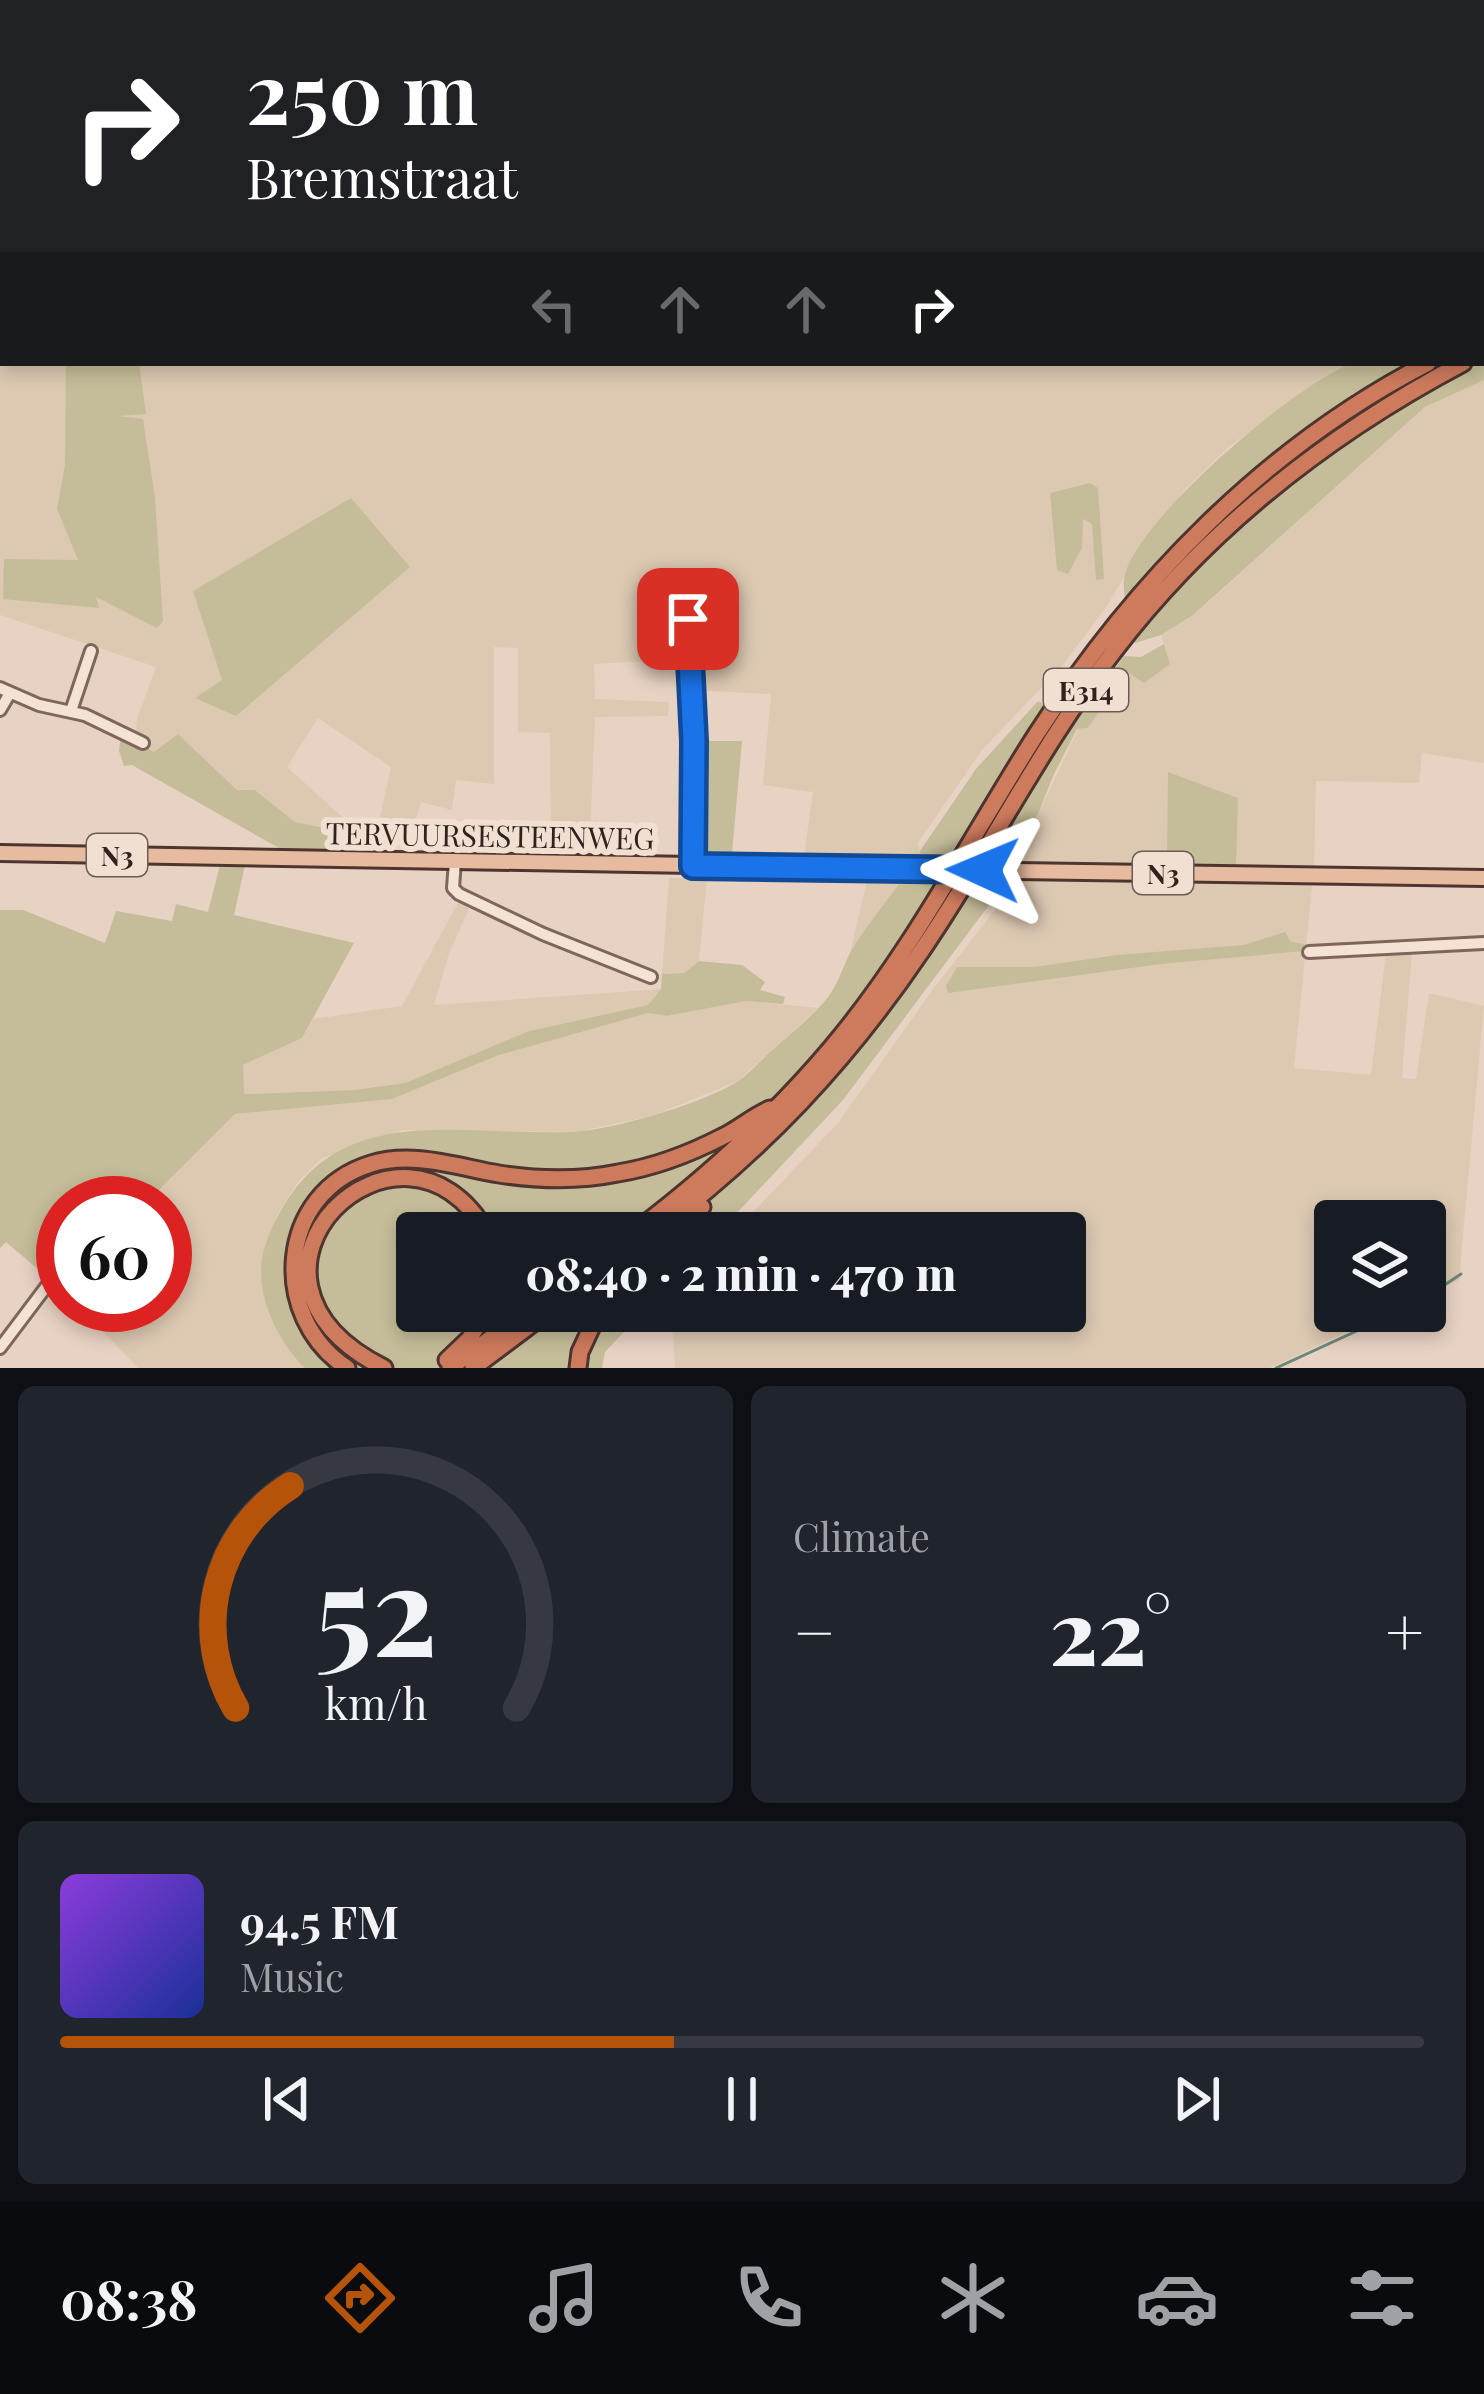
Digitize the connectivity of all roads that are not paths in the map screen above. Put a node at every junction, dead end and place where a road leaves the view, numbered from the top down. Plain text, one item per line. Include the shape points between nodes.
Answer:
1 (1423, 366) edge
2 (1458, 366) edge
3 (688, 619) dead end
4 (92, 651) dead end
5 (5, 690) edge
6 (0, 710) edge
7 (71, 711) junction
8 (143, 742) dead end
9 (0, 853) edge
10 (455, 861) junction
11 (693, 866) junction
12 (1484, 878) edge
13 (1484, 943) edge
14 (1310, 952) dead end
15 (651, 976) dead end
16 (778, 1106) junction
17 (718, 1185) junction
18 (472, 1212) edge
19 (658, 1212) edge
20 (681, 1212) edge
21 (697, 1212) edge
22 (36, 1300) edge
23 (474, 1332) edge
24 (497, 1332) edge
25 (521, 1332) edge
26 (589, 1332) edge
27 (0, 1348) edge
28 (347, 1368) edge
29 (384, 1368) edge
30 (445, 1368) edge
31 (473, 1368) edge
32 (578, 1368) edge

1 - 16 highway, E314 via 1277,461 1137,597 1038,732 897,959
2 - 17 highway, E314 via 1289,473 1164,592 1084,693 923,949 846,1054
3 - 11 street
4 - 7 street
5 - 6 street
5 - 7 street
7 - 8 street
9 - 10 main road, TERVUURSESTEENWEG / N3
10 - 11 main road, TERVUURSESTEENWEG / N3
10 - 15 street via 459,894
11 - 12 main road, TERVUURSESTEENWEG / N3, bridge
13 - 14 street
16 - 19 highway, E314
16 - 28 highway via 692,1151 614,1174 528,1178 399,1160 344,1177 304,1222 292,1262 298,1309 321,1347
17 - 20 highway, E314
17 - 21 highway
18 - 29 highway via 434,1184 398,1178 352,1192 325,1218 308,1263 313,1300 332,1334
22 - 27 street
23 - 30 highway
24 - 30 highway
25 - 31 highway
26 - 32 highway

